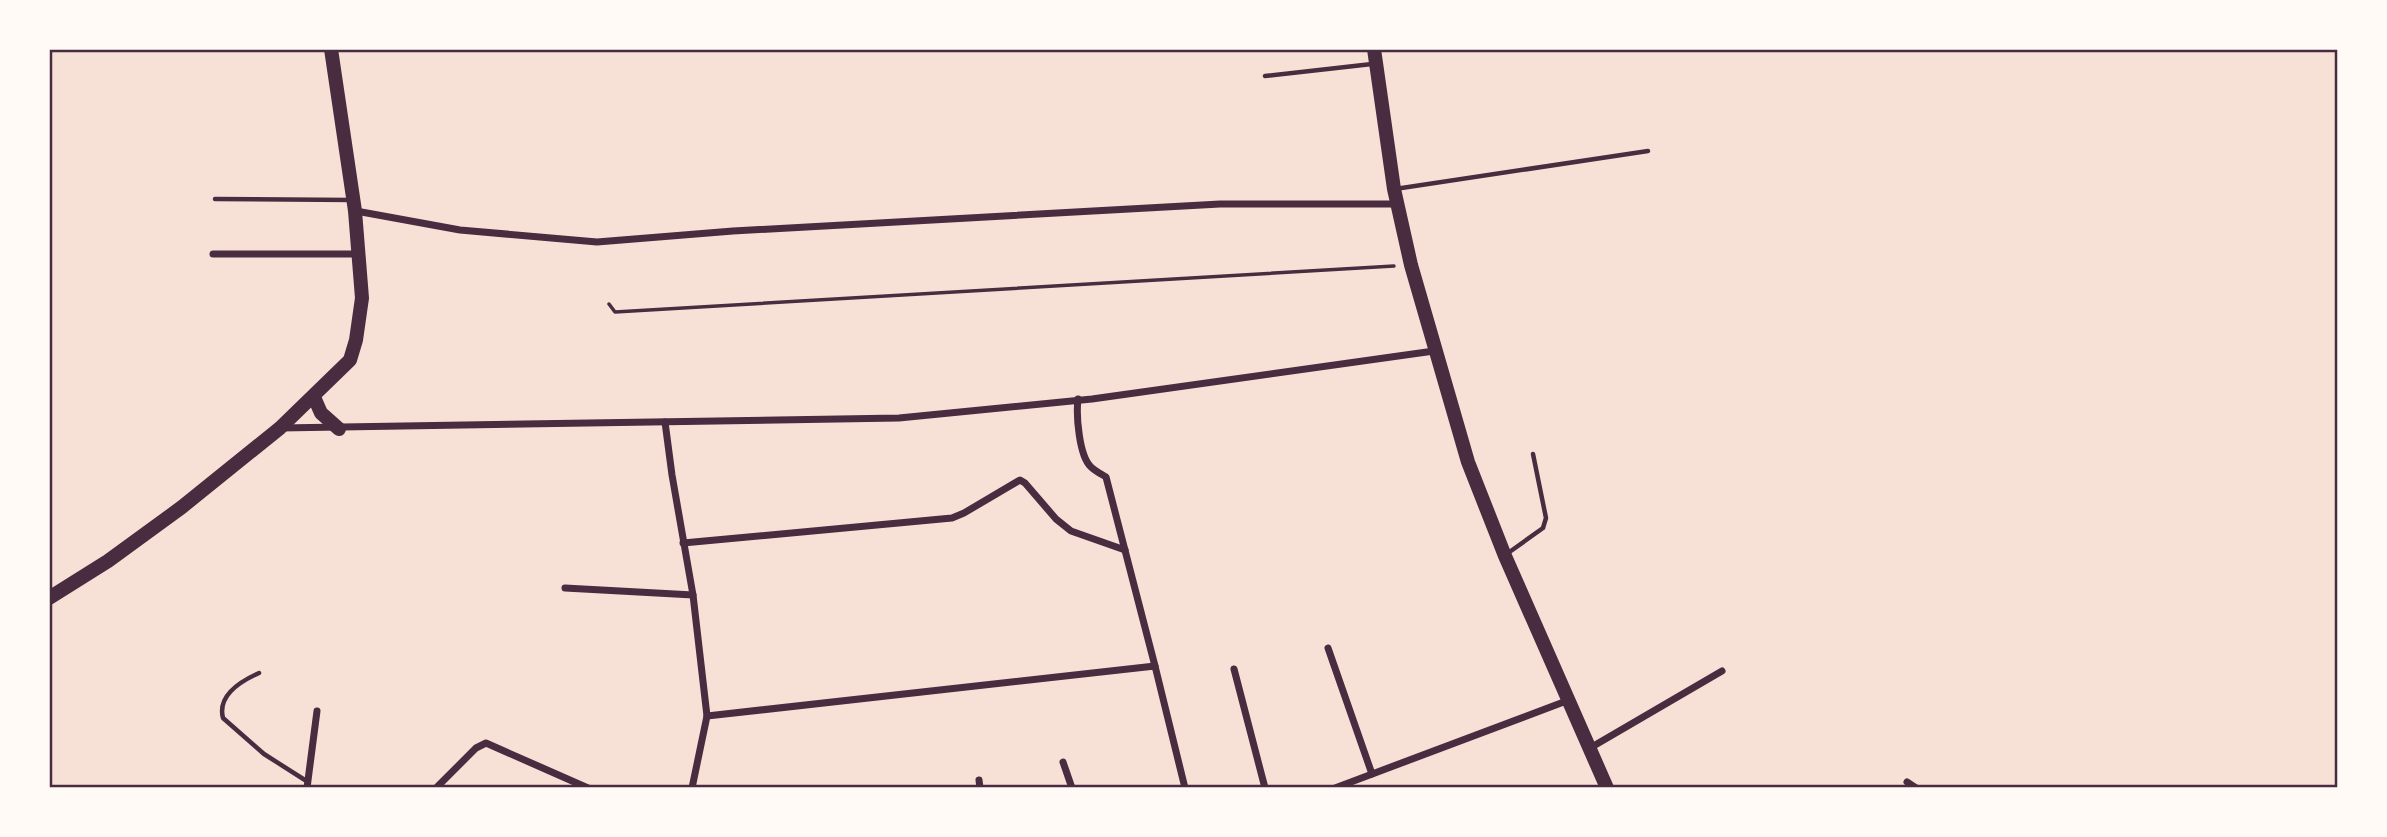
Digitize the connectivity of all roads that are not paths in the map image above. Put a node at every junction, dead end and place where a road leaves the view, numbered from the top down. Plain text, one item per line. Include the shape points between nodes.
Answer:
1 (331, 49) edge
2 (1375, 57) edge
3 (1265, 75) dead end
4 (1648, 151) dead end
5 (1394, 189) junction
6 (215, 199) dead end
7 (1398, 204) junction
8 (354, 205) junction
9 (213, 254) dead end
10 (358, 254) junction
11 (1434, 351) junction
12 (314, 397) junction
13 (1078, 399) junction
14 (665, 422) junction
15 (280, 429) junction
16 (339, 429) junction
17 (1533, 454) dead end
18 (683, 543) junction
19 (1125, 550) junction
20 (1505, 556) junction
21 (565, 589) dead end
22 (693, 595) junction
23 (49, 598) edge
24 (1328, 648) dead end
25 (1154, 667) junction
26 (1234, 670) dead end
27 (1722, 671) dead end
28 (259, 673) dead end
29 (1569, 699) junction
30 (317, 711) dead end
31 (707, 716) junction
32 (1589, 748) junction
33 (1063, 762) dead end
34 (1371, 774) junction
35 (1907, 782) dead end
36 (308, 785) edge
37 (436, 788) edge
38 (588, 788) edge
39 (692, 788) edge
40 (1072, 788) edge
41 (1185, 788) edge
42 (1265, 788) edge
43 (1335, 788) edge
44 (1607, 788) edge
45 (1916, 788) edge

1 - 8 main road
2 - 3 lane
2 - 5 main road
4 - 5 lane
5 - 7 main road
6 - 8 lane
7 - 8 street via 1220,204 597,242 460,230
7 - 11 main road
8 - 10 main road
9 - 10 street
10 - 12 main road via 362,298 350,360
11 - 13 street
11 - 20 main road via 1468,462
12 - 15 main road
12 - 16 main road via 321,413
13 - 14 street via 899,418
13 - 19 street via 1080,438 1089,466 1106,477
14 - 16 street
14 - 18 street
15 - 16 street
15 - 23 main road via 108,561
17 - 20 lane via 1546,518 1543,528
18 - 19 street via 938,520 964,513 1020,480 1071,531
18 - 22 street
19 - 25 street
20 - 29 main road
21 - 22 street
22 - 31 street
24 - 34 street
25 - 31 street
25 - 41 street
26 - 42 street
27 - 32 street
28 - 36 lane via 228,693 222,705 223,718
29 - 32 main road
29 - 34 street
30 - 36 street
31 - 39 street
32 - 44 main road
33 - 40 street
34 - 43 street
35 - 45 street
37 - 38 street via 486,743

